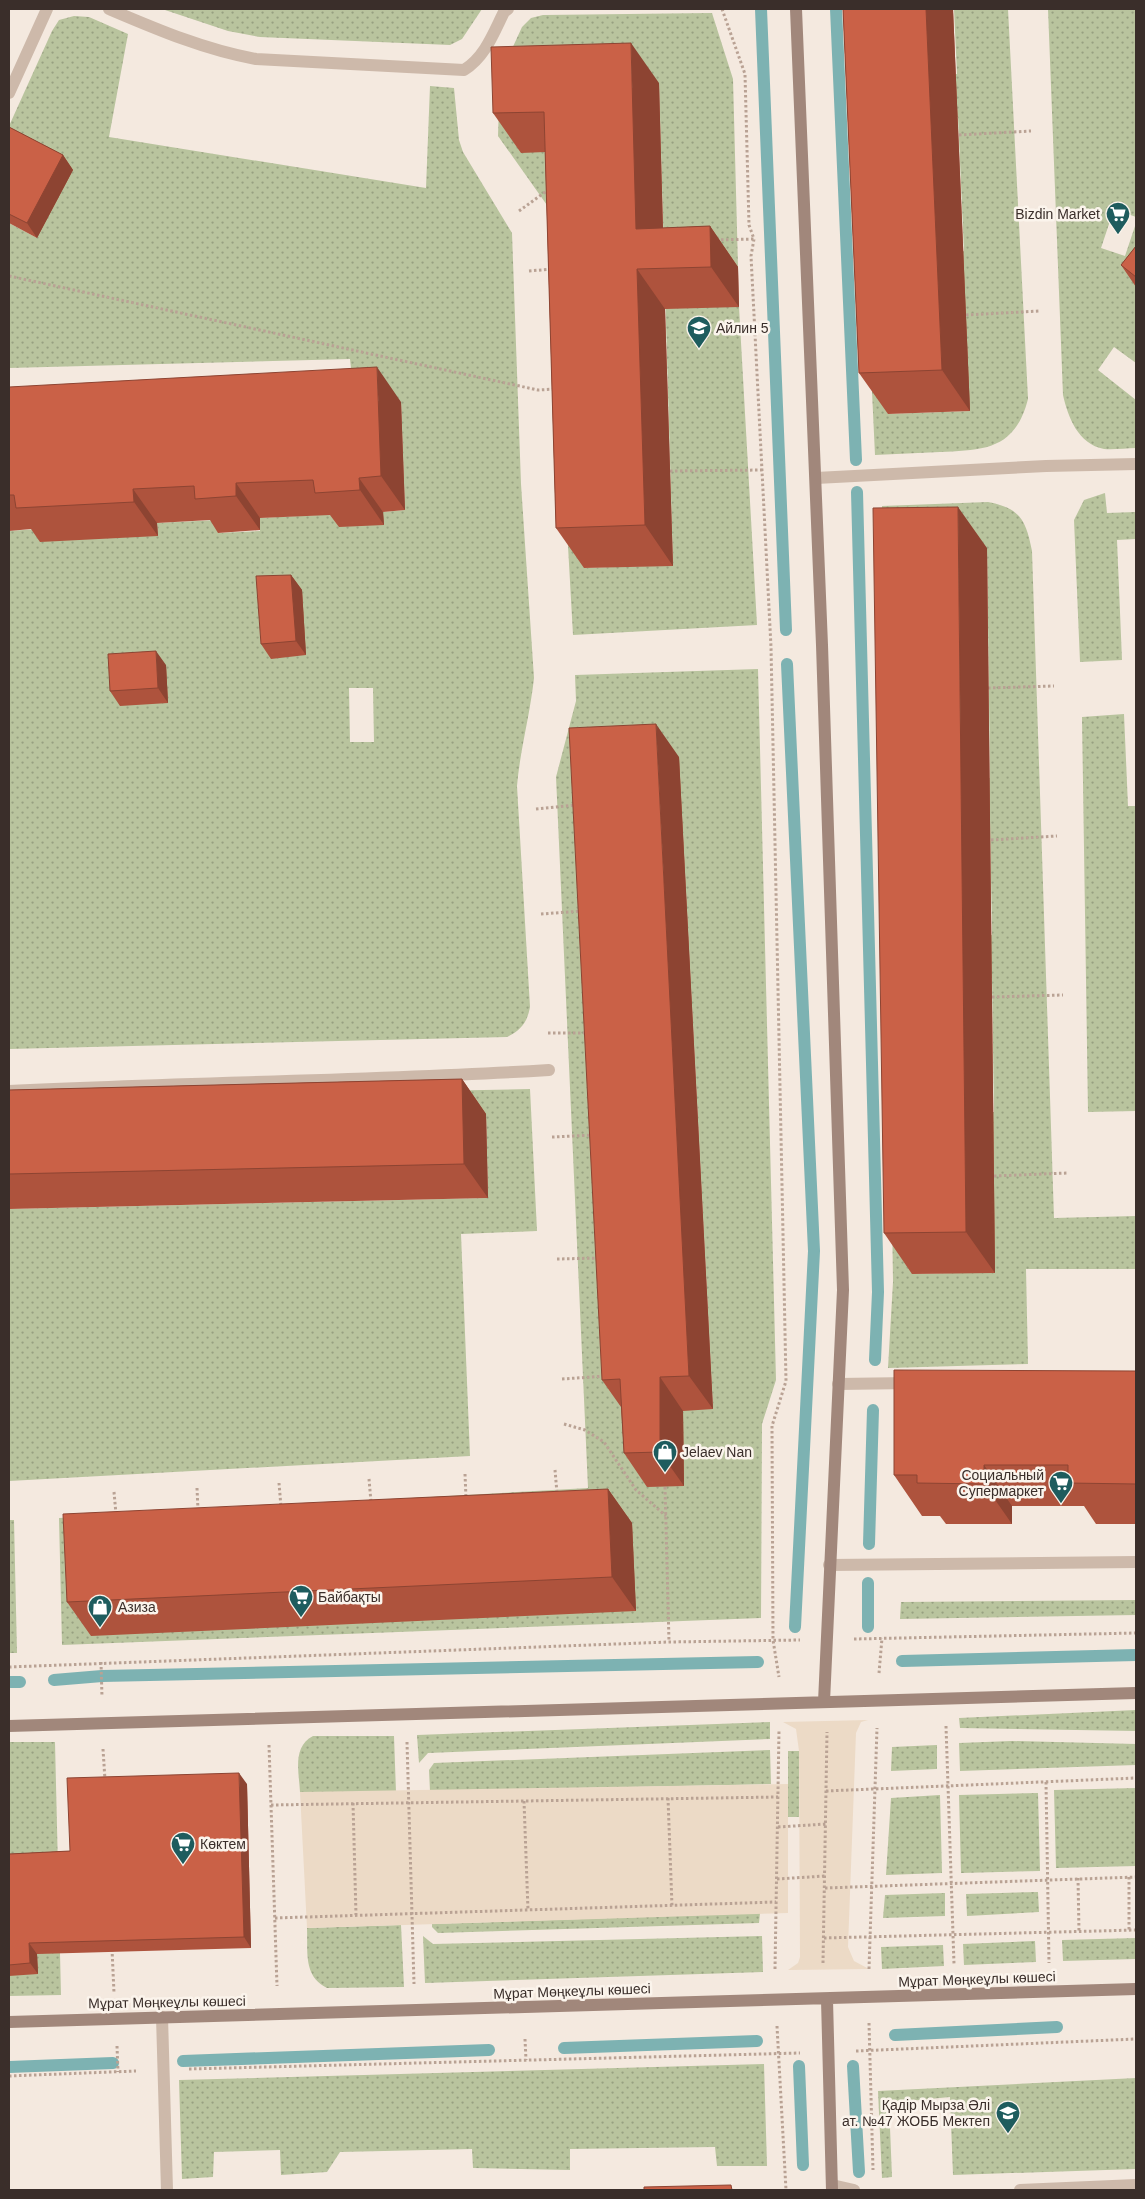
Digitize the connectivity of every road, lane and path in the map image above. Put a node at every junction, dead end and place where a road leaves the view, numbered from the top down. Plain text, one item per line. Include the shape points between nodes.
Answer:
1 (47, 9) edge
2 (108, 9) edge
3 (508, 9) edge
4 (722, 9) edge
5 (796, 9) edge
6 (9, 92) edge
7 (1031, 131) dead end
8 (959, 135) dead end
9 (549, 188) edge
10 (519, 211) dead end
11 (754, 239) junction
12 (709, 240) edge
13 (557, 269) edge
14 (529, 271) dead end
15 (9, 276) edge
16 (1039, 311) dead end
17 (966, 315) dead end
18 (562, 389) edge
19 (1136, 464) edge
20 (762, 470) junction
21 (670, 471) dead end
22 (816, 478) junction
23 (1054, 686) dead end
24 (988, 688) dead end
25 (585, 804) edge
26 (536, 809) dead end
27 (1057, 836) dead end
28 (990, 840) dead end
29 (590, 911) edge
30 (541, 914) dead end
31 (1063, 995) dead end
32 (992, 997) dead end
33 (548, 1033) dead end
34 (596, 1033) edge
35 (549, 1070) dead end
36 (9, 1091) edge
37 (602, 1135) edge
38 (552, 1137) dead end
39 (1068, 1174) dead end
40 (994, 1176) dead end
41 (609, 1258) edge
42 (557, 1259) dead end
43 (615, 1376) edge
44 (562, 1379) dead end
45 (928, 1383) edge
46 (838, 1384) junction
47 (564, 1424) dead end
48 (555, 1470) dead end
49 (464, 1474) dead end
50 (369, 1479) dead end
51 (279, 1484) dead end
52 (665, 1487) dead end
53 (197, 1488) dead end
54 (114, 1492) dead end
55 (557, 1498) edge
56 (467, 1503) edge
57 (371, 1507) edge
58 (281, 1512) edge
59 (198, 1516) edge
60 (666, 1516) junction
61 (117, 1520) edge
62 (1136, 1562) edge
63 (829, 1565) junction
64 (1136, 1633) edge
65 (882, 1638) junction
66 (826, 1639) junction
67 (773, 1640) junction
68 (669, 1642) junction
69 (101, 1662) junction
70 (9, 1667) edge
71 (879, 1673) dead end
72 (779, 1678) dead end
73 (102, 1683) dead end
74 (1136, 1693) edge
75 (824, 1702) junction
76 (268, 1718) junction
77 (946, 1718) dead end
78 (877, 1720) dead end
79 (779, 1723) dead end
80 (9, 1726) edge
81 (827, 1732) dead end
82 (407, 1735) dead end
83 (104, 1748) dead end
84 (1136, 1778) edge
85 (1046, 1782) junction
86 (948, 1786) junction
87 (105, 1787) edge
88 (875, 1789) junction
89 (826, 1791) junction
90 (778, 1796) junction
91 (668, 1798) junction
92 (524, 1801) junction
93 (409, 1802) junction
94 (353, 1803) junction
95 (271, 1805) junction
96 (826, 1824) junction
97 (778, 1826) junction
98 (825, 1876) junction
99 (1136, 1877) edge
100 (1078, 1878) junction
101 (1129, 1878) junction
102 (777, 1879) junction
103 (1048, 1880) junction
104 (952, 1883) junction
105 (872, 1886) junction
106 (824, 1888) junction
107 (776, 1902) junction
108 (672, 1906) junction
109 (528, 1910) junction
110 (412, 1913) junction
111 (356, 1915) junction
112 (275, 1918) junction
113 (1130, 1930) junction
114 (1136, 1930) edge
115 (1048, 1932) junction
116 (1079, 1932) junction
117 (954, 1935) junction
118 (824, 1938) junction
119 (870, 1938) junction
120 (112, 1941) edge
121 (823, 1963) dead end
122 (1049, 1963) dead end
123 (954, 1964) dead end
124 (775, 1969) dead end
125 (869, 1969) dead end
126 (414, 1984) dead end
127 (1136, 1989) edge
128 (827, 2000) junction
129 (278, 2014) junction
130 (162, 2017) junction
131 (115, 2018) junction
132 (868, 2020) dead end
133 (777, 2021) dead end
134 (9, 2022) edge
135 (526, 2039) dead end
136 (1136, 2040) edge
137 (870, 2050) junction
138 (779, 2053) junction
139 (826, 2053) junction
140 (526, 2060) junction
141 (165, 2070) junction
142 (9, 2076) edge
143 (873, 2172) dead end
144 (1136, 2185) edge
145 (832, 2188) edge
146 (168, 2190) edge
147 (786, 2190) edge
148 (854, 2190) edge
149 (1020, 2190) edge

1 - 6 lane
2 - 3 lane via 198,44 256,59 464,70 485,51
4 - 11 path via 745,74 749,225
5 - 22 main road
7 - 8 path
9 - 10 path
11 - 12 path
11 - 20 path via 751,256
13 - 14 path
15 - 18 path via 538,390
16 - 17 path
19 - 22 lane
20 - 21 path
20 - 67 path via 771,647 786,1381 772,1426
22 - 46 main road via 843,1290
23 - 24 path
25 - 26 path
27 - 28 path
29 - 30 path
31 - 32 path
33 - 34 path
35 - 36 lane
37 - 38 path
39 - 40 path
41 - 42 path
43 - 44 path
45 - 46 lane
46 - 63 main road
47 - 60 path via 586,1430 604,1442 636,1490
48 - 55 path
49 - 56 path
50 - 57 path
51 - 58 path
52 - 60 path
53 - 59 path
54 - 61 path
60 - 68 path
62 - 63 lane
63 - 66 main road
64 - 65 path
65 - 66 path
65 - 71 path
66 - 67 path
66 - 75 main road
67 - 68 path
67 - 72 path
68 - 69 path
69 - 70 path
69 - 73 path
74 - 75 main road
75 - 76 main road
76 - 80 main road
76 - 95 path
77 - 86 path
78 - 88 path
79 - 90 path
81 - 89 path
82 - 93 path
83 - 87 path
84 - 85 path
85 - 86 path
85 - 103 path
86 - 88 path
86 - 104 path
88 - 89 path
88 - 105 path
89 - 96 path
90 - 91 path
90 - 97 path
91 - 92 path
91 - 108 path
92 - 93 path
92 - 109 path
93 - 94 path
93 - 110 path
94 - 95 path
94 - 111 path
95 - 112 path
96 - 97 path
96 - 98 path
97 - 102 path
98 - 102 path
98 - 106 path
99 - 101 path
100 - 101 path
100 - 103 path
100 - 116 path
101 - 113 path
102 - 107 path
103 - 104 path
103 - 115 path
104 - 105 path
104 - 117 path
105 - 106 path
105 - 119 path
106 - 118 path
107 - 108 path
107 - 124 path
108 - 109 path
109 - 110 path
110 - 111 path
110 - 126 path
111 - 112 path
112 - 129 path
113 - 114 path
113 - 116 path
115 - 116 path
115 - 117 path
115 - 122 path
117 - 119 path
117 - 123 path
118 - 119 path
118 - 121 path
119 - 125 path
120 - 131 path
127 - 128 main road, Мұрат Мөңкеұлы көшесі
128 - 129 main road, Мұрат Мөңкеұлы көшесі
128 - 139 main road
129 - 130 main road, Мұрат Мөңкеұлы көшесі
130 - 131 main road, Мұрат Мөңкеұлы көшесі
130 - 141 lane
131 - 134 main road, Мұрат Мөңкеұлы көшесі
132 - 137 path
133 - 138 path
135 - 140 path
136 - 137 path
137 - 143 path
138 - 139 path
138 - 140 path
138 - 147 path
139 - 145 main road
140 - 141 path
141 - 142 path
141 - 146 lane
144 - 149 lane
145 - 148 lane

